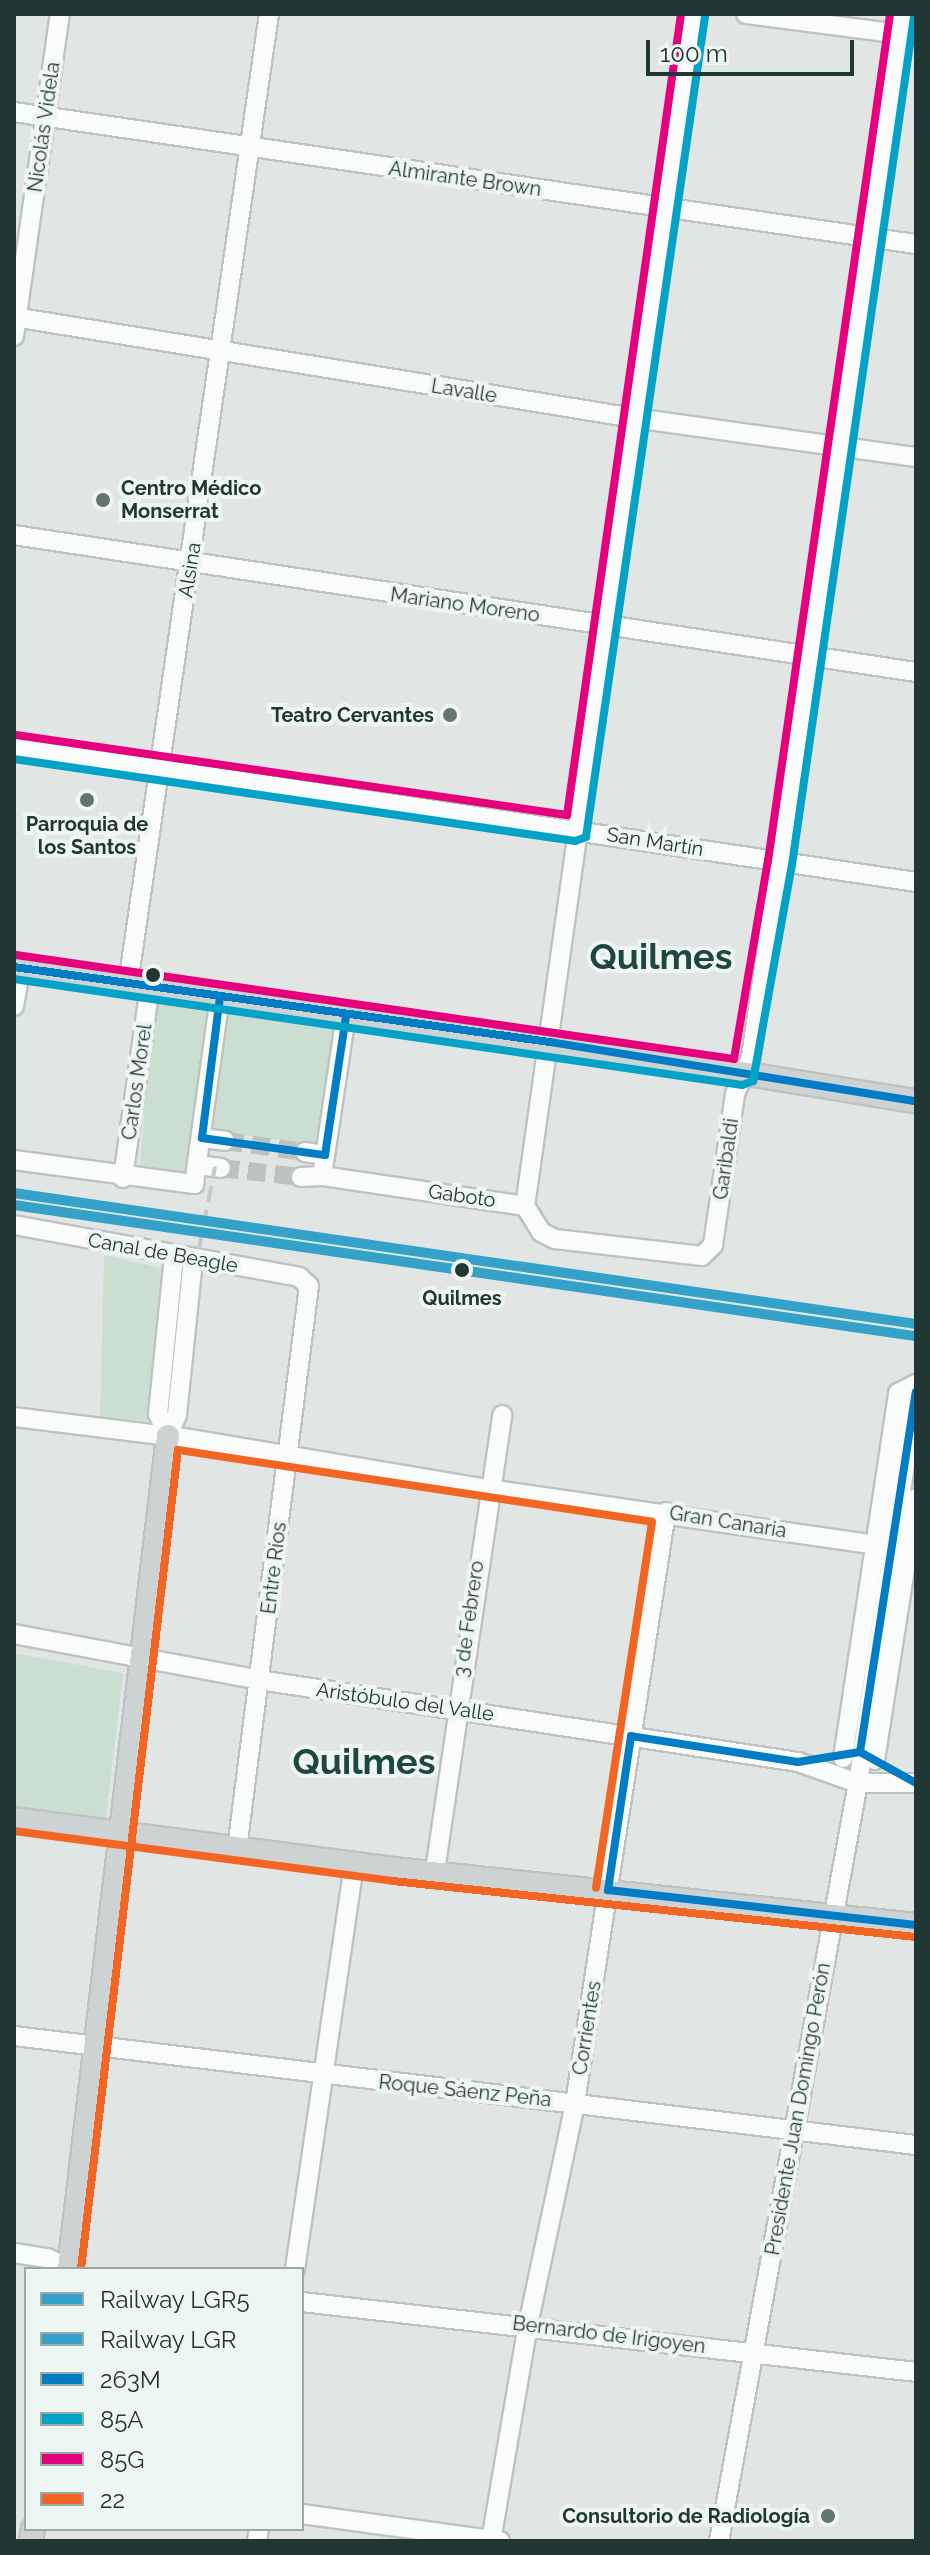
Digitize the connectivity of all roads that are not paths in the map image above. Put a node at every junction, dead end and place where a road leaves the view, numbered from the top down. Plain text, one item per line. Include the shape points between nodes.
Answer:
1 (60, 14) edge
2 (269, 14) edge
3 (693, 14) edge
4 (746, 14) edge
5 (902, 14) edge
6 (908, 35) edge
7 (14, 112) edge
8 (46, 116) junction
9 (250, 147) junction
10 (662, 205) junction
11 (869, 237) junction
12 (916, 244) edge
13 (15, 324) edge
14 (222, 351) junction
15 (634, 418) junction
16 (841, 444) junction
17 (916, 457) edge
18 (14, 535) edge
19 (191, 561) junction
20 (603, 625) junction
21 (809, 656) junction
22 (916, 672) edge
23 (14, 747) edge
24 (159, 767) junction
25 (577, 829) junction
26 (780, 863) junction
27 (916, 882) edge
28 (17, 968) edge
29 (139, 985) junction
30 (220, 997) junction
31 (14, 1006) edge
32 (346, 1016) junction
33 (550, 1042) junction
34 (744, 1073) junction
35 (916, 1101) edge
36 (202, 1138) junction
37 (225, 1141) tunnel mouth
38 (305, 1152) tunnel mouth
39 (325, 1155) junction
40 (14, 1160) edge
41 (197, 1165) junction
42 (221, 1168) tunnel mouth
43 (322, 1176) junction
44 (301, 1177) tunnel mouth
45 (123, 1178) junction
46 (525, 1206) junction
47 (14, 1225) edge
48 (702, 1256) joint
49 (183, 1258) junction
50 (309, 1286) joint
51 (916, 1384) edge
52 (916, 1392) edge
53 (502, 1415) dead end
54 (14, 1417) edge
55 (168, 1436) junction
56 (289, 1456) junction
57 (488, 1489) junction
58 (916, 1498) edge
59 (666, 1512) junction
60 (872, 1544) junction
61 (912, 1550) edge
62 (14, 1634) edge
63 (140, 1658) junction
64 (259, 1680) junction
65 (456, 1709) junction
66 (631, 1736) junction
67 (860, 1751) junction
68 (798, 1762) junction
69 (913, 1782) edge
70 (858, 1783) junction
71 (14, 1819) edge
72 (118, 1834) junction
73 (237, 1849) junction
74 (354, 1863) junction
75 (435, 1871) junction
76 (608, 1890) junction
77 (834, 1915) junction
78 (916, 1925) edge
79 (14, 2036) edge
80 (97, 2049) junction
81 (321, 2076) junction
82 (575, 2103) junction
83 (795, 2132) junction
84 (916, 2145) edge
85 (14, 2253) edge
86 (63, 2267) edge
87 (70, 2267) edge
88 (295, 2267) edge
89 (304, 2302) edge
90 (528, 2325) junction
91 (753, 2352) junction
92 (916, 2372) edge
93 (304, 2514) edge
94 (494, 2541) edge
95 (719, 2541) edge

1 - 8 street, Nicolás Videla
2 - 9 street, Alsina
3 - 10 street
4 - 6 street
5 - 6 street, Garibaldi
6 - 11 street, Garibaldi
7 - 8 street, Almirante Brown
8 - 9 street, Almirante Brown
8 - 13 street, Nicolás Videla
9 - 10 street, Almirante Brown
9 - 14 street, Alsina
10 - 11 street, Almirante Brown
10 - 15 street
11 - 12 street, Almirante Brown
11 - 16 street, Garibaldi
13 - 14 street, Lavalle
14 - 15 street, Lavalle
14 - 19 street, Alsina
15 - 16 street, Lavalle
15 - 20 street
16 - 17 street, Lavalle
16 - 21 street, Garibaldi
18 - 19 street, Mariano Moreno
19 - 20 street, Mariano Moreno
19 - 24 street, Alsina
20 - 21 street, Mariano Moreno
20 - 25 street
21 - 22 street, Mariano Moreno
21 - 26 street, Garibaldi
23 - 24 street, San Martín
24 - 25 street, San Martín
24 - 29 street, Alsina
25 - 26 street, San Martín
25 - 33 street
26 - 27 street, San Martín
26 - 34 street, Garibaldi
28 - 29 main road
28 - 31 street
29 - 30 main road
29 - 45 street, Carlos Morel
30 - 32 main road
30 - 36 street
32 - 33 main road
32 - 39 street
33 - 34 main road
33 - 46 street
34 - 35 main road
34 - 48 street, Garibaldi via 735,1094 713,1245
36 - 37 street
36 - 41 street
38 - 39 street
39 - 43 street
40 - 45 street
41 - 42 street
41 - 45 street via 191,1186
43 - 44 street, Gaboto
43 - 46 street, Gaboto
46 - 48 street, Gaboto via 531,1221 555,1239
47 - 49 street, Canal de Beagle
49 - 50 street, Canal de Beagle via 299,1277
49 - 55 street via 177,1415
50 - 56 street, Entre Ríos
51 - 60 street, Presidente Juan Domingo Perón via 898,1393
52 - 67 street, Presidente Juan Domingo Perón
53 - 57 street, 3 de Febrero
54 - 55 street, Gran Canaria
55 - 56 street, Gran Canaria
55 - 63 main road
56 - 57 street, Gran Canaria
56 - 64 street, Entre Ríos
57 - 59 street, Gran Canaria
57 - 65 street, 3 de Febrero
58 - 61 street, Presidente Juan Domingo Perón
59 - 60 street, Gran Canaria
59 - 66 street, Corrientes
60 - 67 street, Presidente Juan Domingo Perón
61 - 67 street, Presidente Juan Domingo Perón
62 - 63 street, Aristóbulo del Valle
63 - 64 street, Aristóbulo del Valle
63 - 72 main road
64 - 65 street, Aristóbulo del Valle
64 - 73 street, Entre Ríos
65 - 66 street, Aristóbulo del Valle
65 - 75 street, 3 de Febrero
66 - 68 street, Aristóbulo del Valle
66 - 76 street, Corrientes
67 - 68 street, Aristóbulo del Valle
67 - 69 street, Aristóbulo del Valle
67 - 70 street, Presidente Juan Domingo Perón
68 - 70 street, Aristóbulo del Valle
69 - 70 street, Aristóbulo del Valle
70 - 77 street, Presidente Juan Domingo Perón
71 - 72 main road
72 - 73 main road
72 - 80 main road
73 - 74 main road
74 - 75 main road
74 - 81 street
75 - 76 main road
76 - 77 main road
76 - 82 street, Corrientes
77 - 78 main road
77 - 83 street, Presidente Juan Domingo Perón
79 - 80 street, Roque Sáenz Peña
80 - 81 street, Roque Sáenz Peña
80 - 87 main road
81 - 82 street, Roque Sáenz Peña
81 - 88 street
82 - 83 street, Roque Sáenz Peña
82 - 90 street, Corrientes
83 - 84 street, Roque Sáenz Peña
83 - 91 street, Presidente Juan Domingo Perón
85 - 86 street
89 - 90 street, Bernardo de Irigoyen
90 - 91 street, Bernardo de Irigoyen
90 - 94 street, Corrientes
91 - 92 street, Bernardo de Irigoyen
91 - 95 street, Presidente Juan Domingo Perón
93 - 94 street

